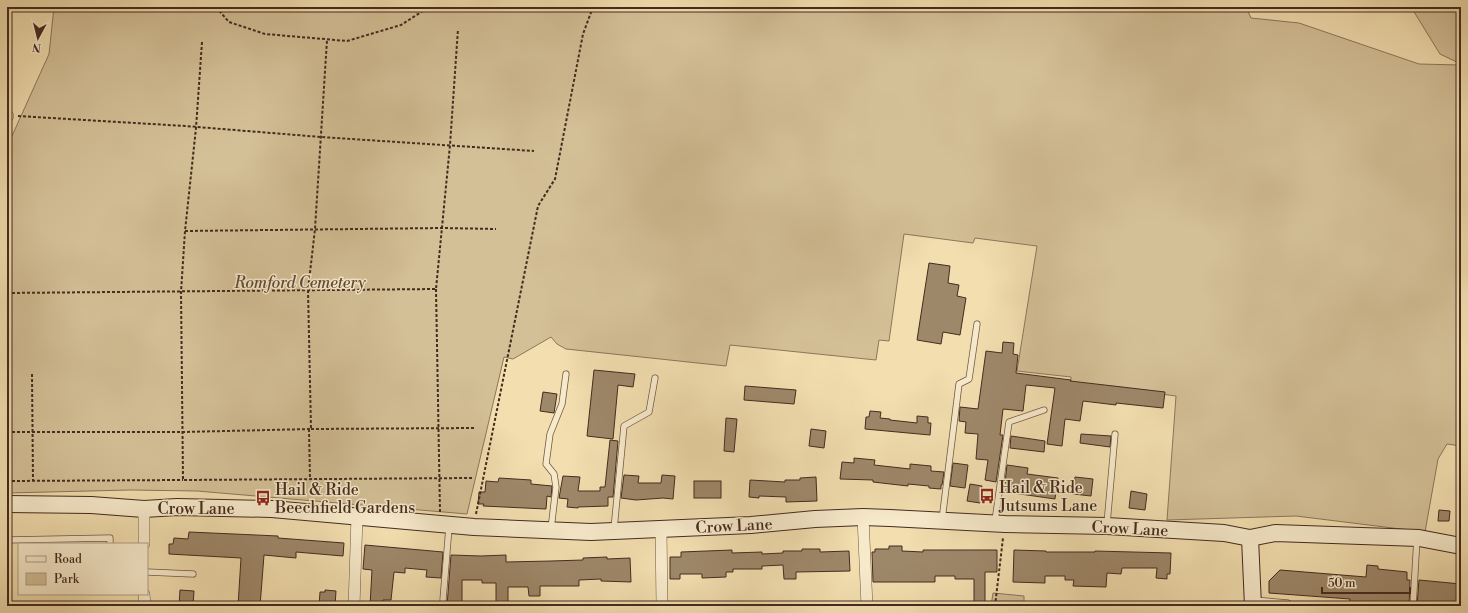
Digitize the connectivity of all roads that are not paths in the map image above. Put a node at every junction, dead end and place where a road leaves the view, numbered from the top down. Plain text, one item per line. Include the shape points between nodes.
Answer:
1 (976, 324) dead end
2 (566, 374) dead end
3 (655, 378) dead end
4 (1044, 410) dead end
5 (1114, 434) dead end
6 (7, 504) edge
7 (144, 509) junction
8 (357, 517) junction
9 (862, 517) junction
10 (942, 520) junction
11 (445, 524) junction
12 (1000, 524) junction
13 (1107, 526) junction
14 (660, 529) junction
15 (614, 531) junction
16 (551, 532) junction
17 (1250, 538) junction
18 (1417, 538) junction
19 (7, 540) edge
20 (110, 541) edge
21 (26, 542) edge
22 (144, 543) edge
23 (1461, 546) edge
24 (148, 572) edge
25 (193, 574) dead end
26 (144, 595) edge
27 (443, 600) dead end
28 (1253, 603) edge
29 (145, 606) edge
30 (354, 606) edge
31 (662, 606) edge
32 (867, 606) edge
33 (1292, 606) edge
34 (1413, 606) edge

1 - 10 lane via 969,379 959,384
2 - 16 lane via 562,404 550,434 546,464 554,474 556,487
3 - 15 lane via 649,412 624,426
4 - 12 lane via 1009,422
5 - 13 lane
6 - 7 street, Crow Lane via 91,505
7 - 8 street, Crow Lane via 272,509
7 - 22 street
8 - 11 street, Crow Lane
8 - 30 street
9 - 10 street, Crow Lane
9 - 14 street, Crow Lane
9 - 32 street
10 - 12 street, Crow Lane
11 - 16 street, Crow Lane
11 - 27 lane
12 - 13 street, Crow Lane
13 - 17 street, Crow Lane via 1224,533
14 - 15 street, Crow Lane
14 - 31 street
15 - 16 street, Crow Lane
17 - 18 street, Crow Lane via 1275,533
17 - 28 street
18 - 23 street, Crow Lane
18 - 34 lane
19 - 21 lane
20 - 21 lane
24 - 25 lane
26 - 29 street
28 - 33 lane via 1288,603

